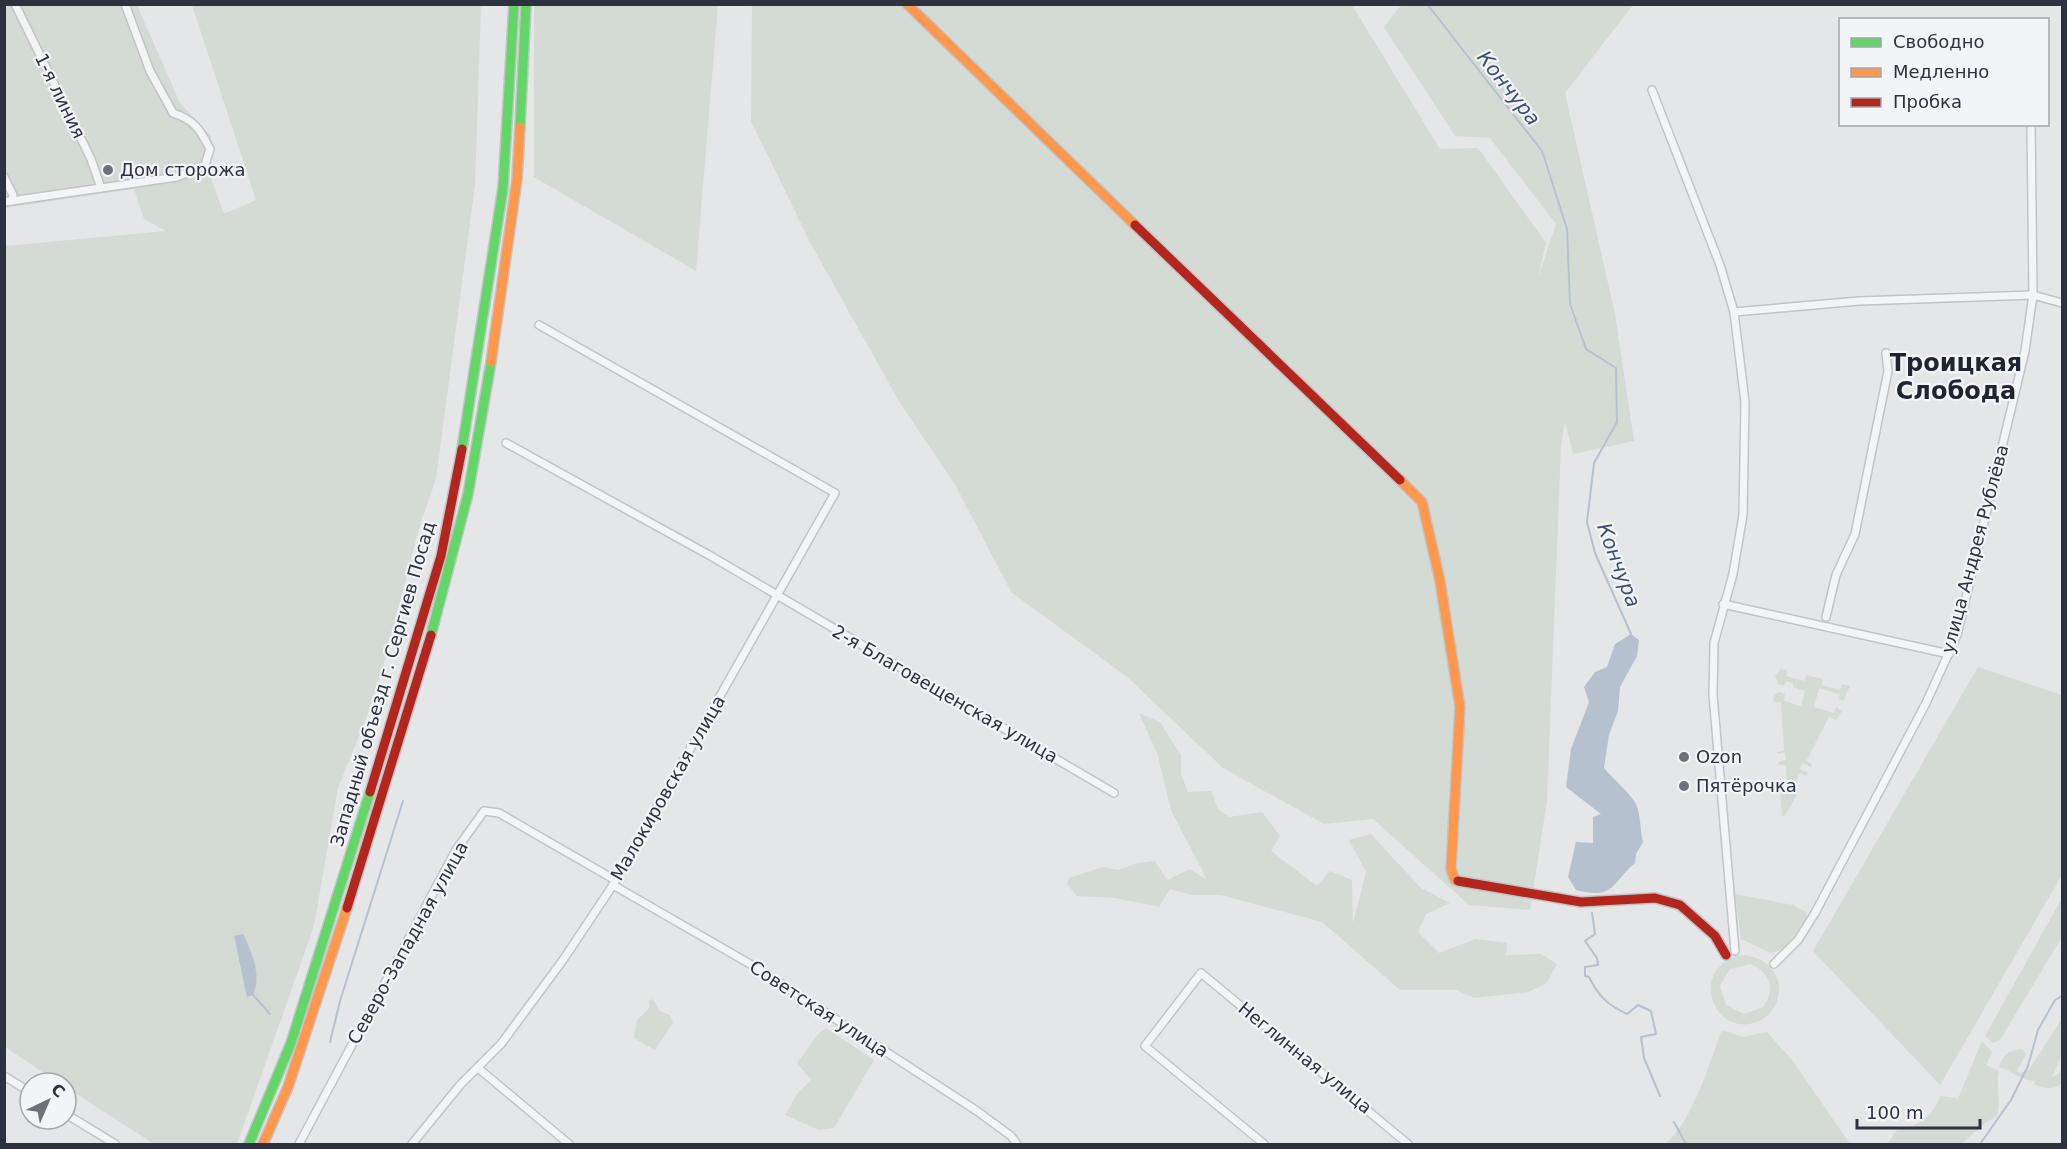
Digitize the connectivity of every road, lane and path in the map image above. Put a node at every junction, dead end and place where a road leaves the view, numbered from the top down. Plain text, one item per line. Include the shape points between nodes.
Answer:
1 (15, 4) edge
2 (125, 4) edge
3 (514, 4) edge
4 (526, 4) edge
5 (907, 4) edge
6 (1652, 90) dead end
7 (2031, 126) edge
8 (4, 177) edge
9 (101, 188) junction
10 (8, 201) edge
11 (2033, 295) junction
12 (2062, 303) edge
13 (1734, 312) junction
14 (539, 325) dead end
15 (1887, 353) dead end
16 (506, 443) dead end
17 (777, 596) junction
18 (1723, 604) junction
19 (1826, 617) dead end
20 (1949, 654) junction
21 (1114, 793) dead end
22 (614, 883) junction
23 (1730, 953) joint
24 (1774, 964) dead end
25 (478, 1068) junction
26 (4, 1076) edge
27 (18, 1085) edge
28 (78, 1121) edge
29 (115, 1144) edge
30 (249, 1144) edge
31 (262, 1144) edge
32 (299, 1144) edge
33 (412, 1144) edge
34 (569, 1144) edge
35 (1017, 1144) edge
36 (1264, 1144) edge
37 (1408, 1144) edge

1 - 9 street, 1-я линия via 91,159
2 - 9 street via 150,71 173,113 200,128 210,149 205,165 177,177
3 - 30 main road, Западный объезд г. Сергиев Посад via 503,188 441,556 291,1042
4 - 31 main road, Западный объезд г. Сергиев Посад via 517,179 484,415 468,494 444,592 319,997 288,1087
5 - 23 main road via 1422,502 1440,581 1460,707 1451,869 1455,880 1581,902 1655,898 1680,905
6 - 13 street via 1705,221
7 - 11 street, улица Андрея Рублёва
8 - 10 street via 13,195
9 - 10 street
11 - 12 street
11 - 13 street via 1859,301
11 - 20 street, улица Андрея Рублёва via 2025,351
13 - 18 street via 1745,402 1745,479 1733,574
14 - 17 street, Малокировская улица via 835,493
15 - 19 street via 1888,371 1855,534 1836,575
16 - 17 street, 2-я Благовещенская улица
17 - 21 street, 2-я Благовещенская улица
17 - 22 street, Малокировская улица
18 - 20 street
18 - 23 street via 1714,643 1713,695
20 - 24 street, улица Андрея Рублёва via 1815,913 1798,940
22 - 25 street, Малокировская улица via 563,960 501,1044
22 - 32 street, Северо-Западная улица via 499,813 484,811 456,850
22 - 35 street, Советская улица via 757,968 977,1112
25 - 33 street, Малокировская улица
25 - 34 street
26 - 27 street
28 - 29 street
36 - 37 street, Неглинная улица via 1145,1046 1201,973

